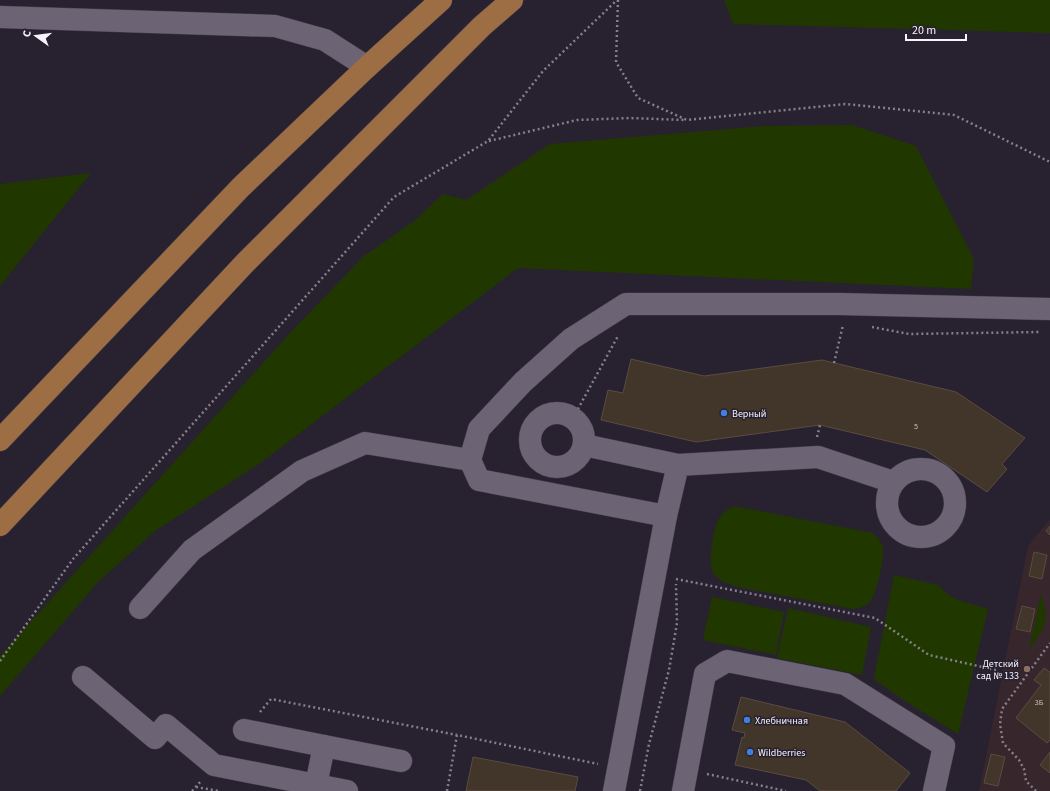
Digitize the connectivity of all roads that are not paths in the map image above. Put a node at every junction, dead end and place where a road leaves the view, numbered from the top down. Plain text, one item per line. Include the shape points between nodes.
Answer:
1 (441, 0) edge
2 (512, 0) edge
3 (0, 17) edge
4 (367, 67) junction
5 (1050, 309) edge
6 (0, 440) edge
7 (584, 445) junction
8 (470, 460) junction
9 (678, 465) junction
10 (893, 482) dead end
11 (666, 516) junction
12 (0, 525) edge
13 (140, 608) dead end
14 (83, 677) dead end
15 (244, 730) dead end
16 (324, 746) junction
17 (401, 761) dead end
18 (316, 785) junction
19 (347, 791) edge
20 (614, 791) edge
21 (683, 791) edge
22 (934, 791) edge

1 - 4 main road
2 - 12 main road via 476,31 245,262
3 - 4 street via 275,26 325,40
4 - 6 main road via 241,187
5 - 8 street via 839,304 626,304 571,339 523,382 479,429
7 - 7 street via 583,430 573,418 559,413 544,417 533,428 530,443 536,457 549,466 564,467 577,459
7 - 9 street
8 - 11 street via 479,480
8 - 13 street via 365,443 302,471 192,550
9 - 10 street via 818,457
9 - 11 street
11 - 20 street
14 - 18 street via 155,738 166,724 214,765
15 - 16 street
16 - 17 street
16 - 18 street
18 - 19 street
21 - 22 street via 705,674 727,661 845,684 944,746

